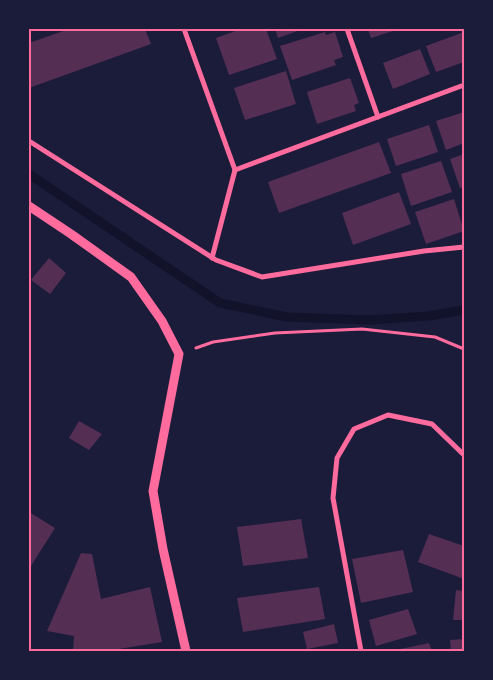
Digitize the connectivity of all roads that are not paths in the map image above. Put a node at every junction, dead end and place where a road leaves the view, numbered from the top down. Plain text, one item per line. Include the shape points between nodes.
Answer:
1 (184, 29) edge
2 (347, 29) edge
3 (464, 85) edge
4 (378, 117) junction
5 (29, 140) edge
6 (235, 170) junction
7 (29, 206) edge
8 (464, 247) edge
9 (212, 258) junction
10 (464, 455) edge
11 (186, 651) edge
12 (361, 651) edge

1 - 6 street
2 - 4 street
3 - 4 street
4 - 6 street
5 - 9 street
6 - 9 street
7 - 11 street via 131,277 162,321 179,354 153,491
8 - 9 street via 262,278
10 - 12 street via 432,424 388,415 354,429 337,458 333,498

